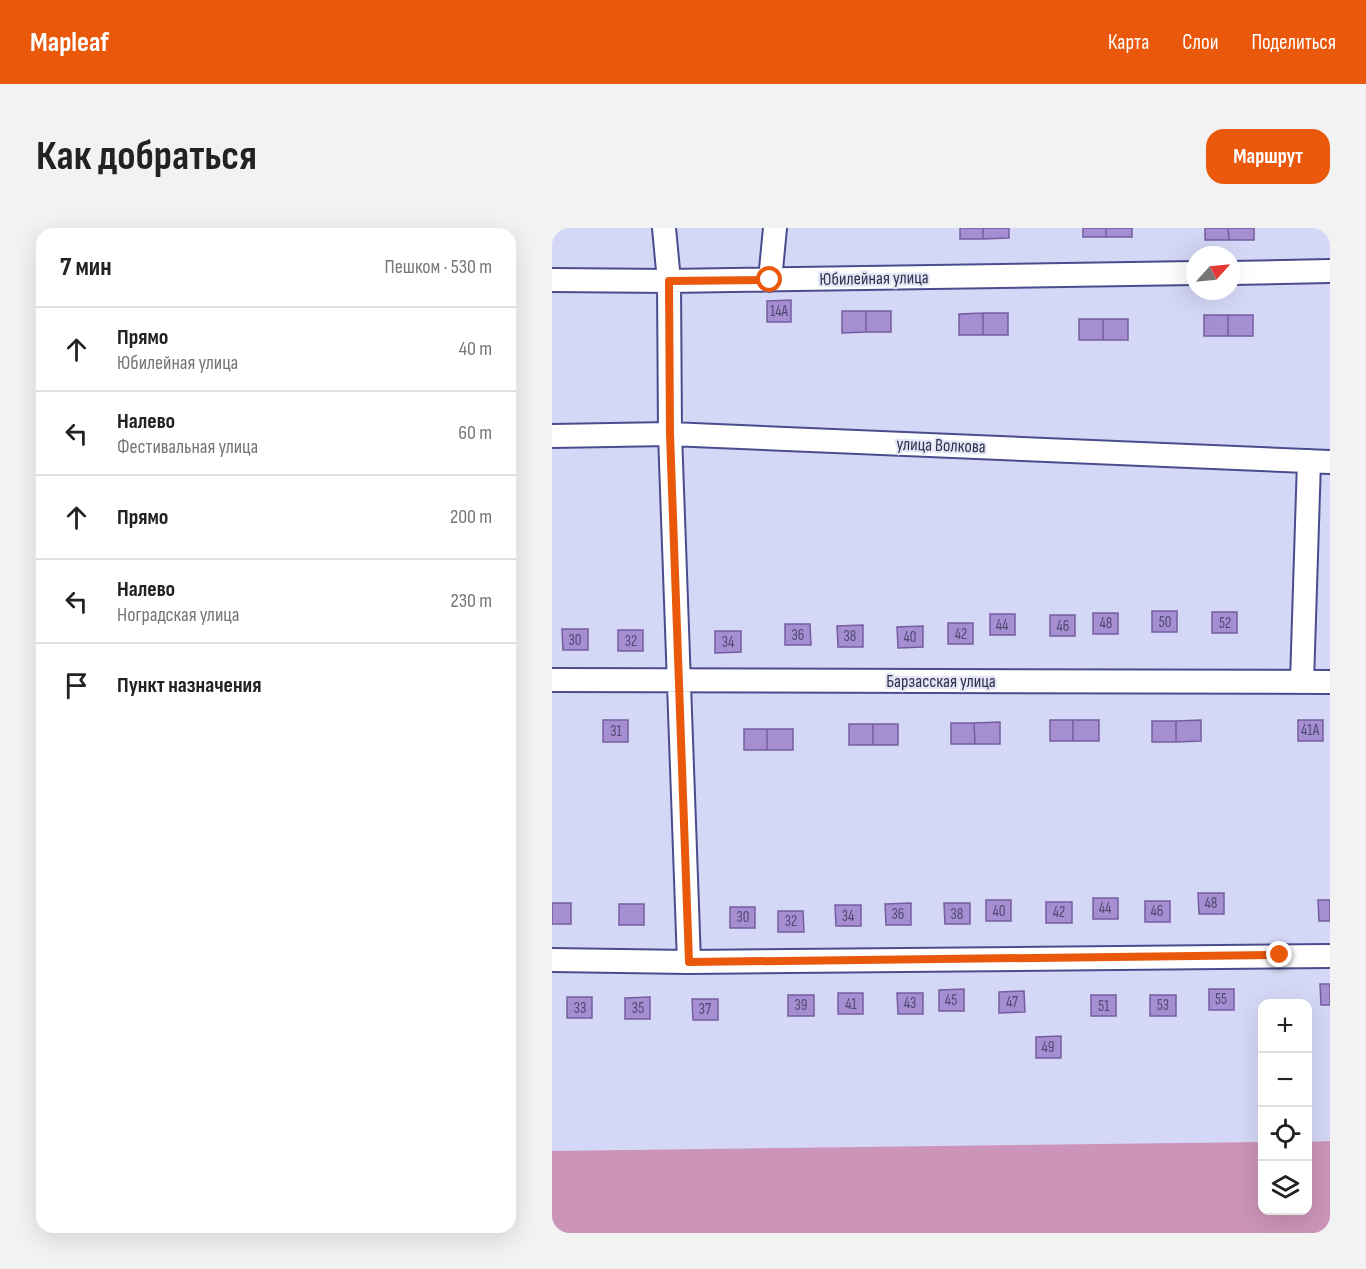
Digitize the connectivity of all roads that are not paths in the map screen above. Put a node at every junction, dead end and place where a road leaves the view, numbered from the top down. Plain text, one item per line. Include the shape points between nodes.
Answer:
1 (664, 228) edge
2 (775, 228) edge
3 (1330, 271) edge
4 (1186, 273) edge
5 (1240, 273) edge
6 (552, 280) edge
7 (770, 280) junction
8 (669, 281) junction
9 (670, 434) junction
10 (552, 436) edge
11 (1320, 461) edge
12 (552, 680) edge
13 (678, 680) junction
14 (1302, 682) junction
15 (1330, 682) edge
16 (1330, 956) edge
17 (552, 960) edge
18 (689, 962) junction

1 - 8 street
2 - 7 street
3 - 5 street
4 - 7 street, Юбилейная улица
6 - 8 street, Юбилейная улица
7 - 8 street, Юбилейная улица
8 - 9 street
9 - 10 street, улица Волкова
9 - 11 street, улица Волкова
9 - 13 street
11 - 14 street
12 - 13 street, Барзасская улица
13 - 14 street, Барзасская улица
13 - 18 street
14 - 15 street, Барзасская улица
16 - 18 street
17 - 18 street

